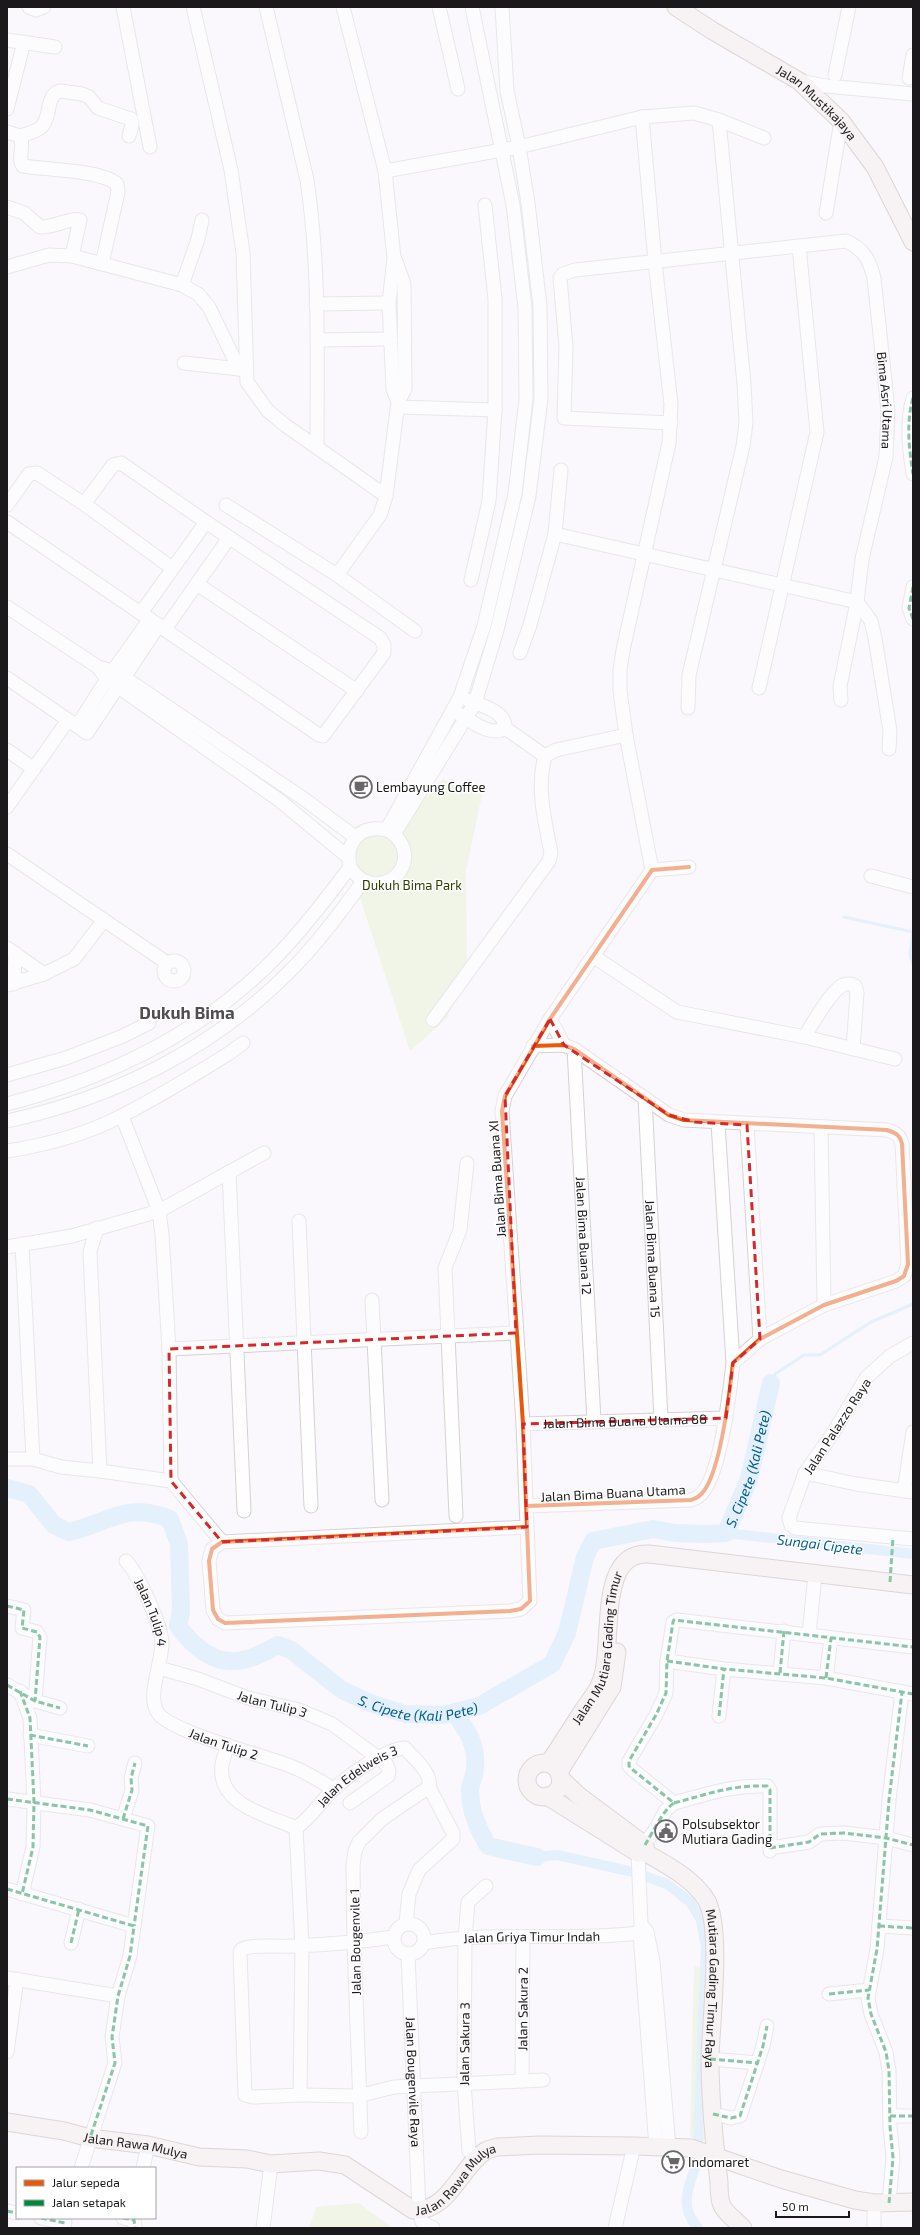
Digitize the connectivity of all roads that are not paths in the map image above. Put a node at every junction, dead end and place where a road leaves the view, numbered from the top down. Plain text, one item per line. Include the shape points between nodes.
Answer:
1 (29, 7) edge
2 (44, 7) edge
3 (123, 7) edge
4 (194, 7) edge
5 (266, 7) edge
6 (343, 7) edge
7 (439, 7) edge
8 (472, 7) edge
9 (502, 7) edge
10 (676, 7) edge
11 (849, 7) edge
12 (7, 40) edge
13 (24, 42) junction
14 (55, 47) dead end
15 (913, 55) edge
16 (836, 76) dead end
17 (909, 78) dead end
18 (800, 81) junction
19 (458, 89) dead end
20 (913, 94) edge
21 (7, 109) edge
22 (642, 117) junction
23 (719, 120) junction
24 (841, 121) junction
25 (7, 132) edge
26 (20, 136) junction
27 (129, 136) dead end
28 (764, 138) dead end
29 (150, 147) dead end
30 (519, 147) junction
31 (503, 150) junction
32 (385, 171) junction
33 (485, 205) dead end
34 (7, 208) edge
35 (826, 213) dead end
36 (202, 220) dead end
37 (913, 242) edge
38 (799, 246) junction
39 (733, 252) junction
40 (72, 256) junction
41 (394, 258) junction
42 (655, 262) junction
43 (102, 264) junction
44 (7, 267) edge
45 (182, 285) junction
46 (389, 303) junction
47 (316, 304) junction
48 (391, 339) junction
49 (317, 340) junction
50 (184, 363) dead end
51 (913, 398) edge
52 (398, 405) junction
53 (495, 410) junction
54 (671, 423) junction
55 (317, 447) junction
56 (561, 470) dead end
57 (913, 471) edge
58 (386, 496) junction
59 (84, 504) junction
60 (7, 505) edge
61 (226, 505) dead end
62 (7, 522) edge
63 (206, 522) junction
64 (555, 534) junction
65 (229, 538) junction
66 (644, 554) junction
67 (172, 568) junction
68 (713, 570) junction
69 (337, 575) junction
70 (471, 580) dead end
71 (197, 584) junction
72 (782, 585) junction
73 (913, 587) edge
74 (857, 602) junction
75 (7, 607) edge
76 (913, 619) edge
77 (154, 622) junction
78 (415, 631) dead end
79 (520, 653) dead end
80 (110, 675) junction
81 (7, 678) edge
82 (122, 683) junction
83 (759, 688) dead end
84 (357, 691) junction
85 (460, 697) junction
86 (841, 700) dead end
87 (475, 703) junction
88 (688, 708) dead end
89 (453, 711) junction
90 (466, 718) junction
91 (72, 723) junction
92 (505, 728) junction
93 (626, 735) junction
94 (889, 749) dead end
95 (7, 750) edge
96 (545, 756) junction
97 (34, 768) junction
98 (287, 788) junction
99 (279, 800) junction
100 (7, 807) edge
101 (390, 832) junction
102 (355, 837) junction
103 (7, 854) edge
104 (349, 862) junction
105 (690, 868) dead end
106 (652, 870) junction
107 (871, 876) dead end
108 (363, 881) junction
109 (913, 887) edge
110 (104, 920) junction
111 (11, 951) edge
112 (594, 956) junction
113 (167, 963) dead end
114 (44, 974) junction
115 (11, 984) edge
116 (234, 995) junction
117 (248, 1009) junction
118 (550, 1019) junction
119 (433, 1020) dead end
120 (148, 1022) dead end
121 (804, 1037) junction
122 (243, 1043) dead end
123 (533, 1046) junction
124 (569, 1047) junction
125 (853, 1049) junction
126 (895, 1059) dead end
127 (7, 1074) edge
128 (645, 1098) junction
129 (7, 1104) edge
130 (122, 1116) junction
131 (7, 1121) edge
132 (718, 1124) junction
133 (747, 1124) junction
134 (821, 1127) junction
135 (7, 1152) edge
136 (264, 1153) dead end
137 (467, 1163) dead end
138 (229, 1172) junction
139 (159, 1211) junction
140 (299, 1221) dead end
141 (97, 1228) junction
142 (22, 1244) junction
143 (7, 1246) edge
144 (372, 1300) dead end
145 (824, 1305) junction
146 (516, 1333) junction
147 (449, 1336) junction
148 (373, 1339) junction
149 (760, 1340) junction
150 (304, 1343) junction
151 (913, 1343) edge
152 (237, 1346) junction
153 (169, 1349) junction
154 (733, 1363) junction
155 (726, 1418) junction
156 (661, 1419) junction
157 (594, 1421) junction
158 (523, 1424) junction
159 (913, 1432) edge
160 (7, 1458) edge
161 (33, 1459) junction
162 (100, 1471) junction
163 (805, 1473) junction
164 (171, 1481) junction
165 (909, 1491) edge
166 (382, 1500) dead end
167 (311, 1506) dead end
168 (527, 1506) junction
169 (244, 1511) dead end
170 (456, 1516) dead end
171 (527, 1528) junction
172 (913, 1539) edge
173 (222, 1542) junction
174 (126, 1561) dead end
175 (815, 1574) junction
176 (913, 1585) edge
177 (7, 1606) edge
178 (784, 1631) junction
179 (809, 1635) junction
180 (831, 1638) junction
181 (913, 1647) edge
182 (667, 1661) junction
183 (159, 1668) junction
184 (724, 1669) junction
185 (780, 1673) junction
186 (826, 1678) junction
187 (7, 1685) edge
188 (20, 1691) junction
189 (907, 1693) edge
190 (35, 1702) junction
191 (60, 1708) dead end
192 (719, 1716) dead end
193 (30, 1735) junction
194 (228, 1745) junction
195 (88, 1746) dead end
196 (378, 1757) junction
197 (135, 1763) dead end
198 (556, 1771) junction
199 (429, 1787) junction
200 (333, 1789) junction
201 (547, 1796) junction
202 (7, 1799) edge
203 (34, 1802) junction
204 (350, 1803) dead end
205 (674, 1803) junction
206 (123, 1819) junction
207 (296, 1828) junction
208 (886, 1838) junction
209 (913, 1845) edge
210 (641, 1854) junction
211 (486, 1886) dead end
212 (7, 1889) edge
213 (22, 1894) junction
214 (79, 1909) junction
215 (406, 1923) junction
216 (134, 1926) junction
217 (879, 1926) junction
218 (913, 1928) edge
219 (643, 1930) junction
220 (393, 1937) junction
221 (465, 1938) junction
222 (522, 1938) junction
223 (354, 1943) junction
224 (424, 1943) junction
225 (71, 1944) dead end
226 (302, 1946) junction
227 (408, 1955) junction
228 (12, 1978) edge
229 (869, 1990) junction
230 (829, 1994) dead end
231 (118, 1996) junction
232 (766, 2026) dead end
233 (8, 2034) edge
234 (7, 2052) edge
235 (710, 2059) junction
236 (758, 2063) junction
237 (522, 2080) junction
238 (543, 2080) dead end
239 (464, 2083) junction
240 (414, 2085) junction
241 (300, 2095) junction
242 (358, 2096) junction
243 (714, 2114) junction
244 (890, 2116) junction
245 (913, 2116) edge
246 (7, 2122) edge
247 (361, 2132) dead end
248 (90, 2138) junction
249 (148, 2145) junction
250 (634, 2146) junction
251 (663, 2147) junction
252 (469, 2151) dead end
253 (712, 2155) junction
254 (272, 2164) junction
255 (81, 2167) edge
256 (143, 2167) edge
257 (913, 2202) edge
258 (881, 2203) junction
259 (419, 2210) junction
260 (46, 2219) edge
261 (128, 2219) edge
262 (66, 2223) edge
263 (135, 2228) edge
264 (263, 2228) edge
265 (433, 2228) edge
266 (615, 2228) edge
267 (743, 2228) edge
268 (874, 2228) edge

1 - 2 street via 36,10
3 - 29 street
4 - 55 street via 231,170 243,253 247,382 268,411
5 - 47 street via 310,203
6 - 32 street
7 - 19 street
8 - 31 street via 478,45
9 - 30 street via 507,91
10 - 18 main road, Jalan Mustikajaya
11 - 16 street
12 - 13 street
13 - 14 street
13 - 21 street
15 - 17 street
18 - 20 street
18 - 24 main road, Jalan Mustikajaya
22 - 23 street via 694,113
22 - 30 street
22 - 42 street
23 - 28 street
23 - 39 street
24 - 35 street
24 - 37 main road, Jalan Mustikajaya via 875,167
25 - 26 street
26 - 27 street via 41,128 47,118 52,97 60,91 82,94 98,108 131,119
26 - 43 street via 21,160 24,166 88,174 112,180 117,184 118,192
30 - 31 street
30 - 87 street via 540,306 541,398 529,496 497,630
31 - 32 street
31 - 85 street via 513,205 525,308 526,399 515,494 484,626
32 - 41 street
33 - 53 street via 495,299
34 - 40 street via 24,213 40,226 80,220
36 - 45 street
38 - 39 street, Bima Asri Utama
38 - 72 street via 817,432
38 - 74 street, Bima Asri Utama via 846,241 865,255 874,278 888,410 888,438 886,457 862,559
39 - 42 street, Bima Asri Utama
39 - 68 street via 746,422 743,446
40 - 43 street
40 - 44 street via 49,255
41 - 46 street
41 - 52 street via 404,284 405,389
42 - 54 street
42 - 54 street, Bima Asri Utama via 575,270 563,274 560,278 566,347 564,418
43 - 45 street
45 - 50 street via 198,294 209,306 239,369
46 - 47 street
46 - 48 street
47 - 49 street
48 - 49 street
48 - 52 street via 393,389
49 - 55 street
51 - 57 street via 909,432
52 - 53 street
52 - 58 street
53 - 70 street via 490,501
54 - 66 street via 669,443
55 - 58 street
56 - 64 street
58 - 69 street via 380,515
59 - 60 street via 37,473 33,473 29,474
59 - 63 street via 113,465 121,463
59 - 67 street
61 - 69 street
62 - 77 street
63 - 65 street
63 - 67 street
64 - 66 street
64 - 79 street
65 - 71 street
65 - 84 street via 380,638 384,645 384,653
66 - 68 street
66 - 93 street via 620,669
67 - 77 street
68 - 72 street
68 - 88 street via 689,675
69 - 78 street
71 - 77 street
71 - 84 street
72 - 74 street
72 - 83 street
73 - 76 street via 909,608
74 - 86 street, Bima Asri Utama via 840,686
74 - 94 street via 871,621 875,638 890,731
75 - 80 street
77 - 80 street
77 - 82 street
77 - 84 street via 319,735 325,733
80 - 82 street
80 - 91 street
81 - 91 street
82 - 91 street via 87,734
82 - 98 street
82 - 99 street
85 - 87 street
85 - 89 street
87 - 90 street
87 - 92 street via 498,714
89 - 90 street
89 - 101 street
90 - 92 street via 492,732
90 - 101 street
91 - 97 street
92 - 96 street
93 - 96 street via 556,750
93 - 106 street
95 - 97 street
96 - 119 street via 541,771 542,804 551,853 549,861
97 - 100 street
98 - 99 street
98 - 102 street
99 - 104 street
101 - 102 street via 373,828 360,832
101 - 108 street via 403,845 405,859 400,872 390,881 383,883
102 - 104 street via 351,843
103 - 110 street
104 - 108 street via 355,875
104 - 116 street via 315,914 282,951
105 - 106 street
106 - 112 street, Jalan Bima Buana XI
107 - 109 street
108 - 117 street via 329,928 291,971
110 - 113 street
110 - 114 street via 74,959
111 - 114 street
111 - 115 street
112 - 118 street, Jalan Bima Buana XI
112 - 121 street via 677,1012
114 - 115 street
116 - 117 street
116 - 129 street via 193,1026 149,1052 102,1074
117 - 131 street via 205,1041 159,1068 110,1091 60,1108
118 - 123 street, Jalan Bima Buana XI
118 - 124 street
120 - 127 street via 123,1036 66,1058
121 - 125 street
121 - 125 street via 814,1019 838,989 844,984 851,984 855,986 857,993
122 - 130 street
123 - 124 street
123 - 146 street, Jalan Bima Buana XI via 503,1104
124 - 128 street
124 - 157 street, Jalan Bima Buana 12
125 - 126 street
128 - 132 street via 669,1115 684,1120
128 - 156 street, Jalan Bima Buana 15
130 - 135 street via 74,1135
130 - 139 street
132 - 133 street
132 - 154 street, Jalan Bima Buana Utama
133 - 134 street
133 - 149 street
134 - 145 street
134 - 145 street via 887,1130 900,1136 908,1264 904,1276 896,1280
136 - 138 street
137 - 147 street via 460,1230 445,1268
138 - 139 street
138 - 152 street
139 - 141 street
139 - 153 street
140 - 150 street
141 - 142 street via 72,1236
141 - 162 street via 90,1252
142 - 143 street
142 - 161 street
144 - 148 street
145 - 149 street
146 - 147 street
146 - 158 street, Jalan Bima Buana XI
147 - 148 street
147 - 170 street
148 - 150 street
148 - 166 street
149 - 154 street
150 - 152 street
150 - 167 street
151 - 163 street, Jalan Palazzo Raya via 890,1356 866,1378
152 - 153 street
152 - 169 street
153 - 164 street
154 - 155 street, Jalan Bima Buana Utama
155 - 156 street, Jalan Bima Buana Utama 88
155 - 168 street, Jalan Bima Buana Utama via 708,1483 700,1496 691,1500
156 - 157 street, Jalan Bima Buana Utama 88
157 - 158 street, Jalan Bima Buana Utama 88
158 - 168 street, Jalan Bima Buana Utama
159 - 165 street
160 - 161 street
161 - 162 street via 62,1467
162 - 164 street
163 - 165 street via 856,1484
163 - 172 street, Jalan Palazzo Raya via 789,1518 795,1528
164 - 173 street
168 - 171 street
171 - 173 street
171 - 173 street via 530,1601 521,1609 510,1611 225,1623 218,1619 213,1610 209,1561 212,1550
174 - 183 street, Jalan Tulip 4 via 136,1574 156,1619 162,1642
175 - 176 main road, Jalan Mutiara Gading Timur
175 - 179 street
175 - 198 main road, Jalan Mutiara Gading Timur via 658,1556 638,1562 628,1574 622,1597 614,1682
177 - 190 street via 23,1609 22,1628 37,1632 40,1637
178 - 179 street
178 - 182 street via 674,1620
178 - 185 street
179 - 180 street
180 - 181 street
180 - 186 street
182 - 184 street
182 - 205 street via 666,1694 629,1761 629,1766
183 - 194 street, Jalan Tulip 2 via 155,1687 155,1706 158,1714 178,1726
183 - 196 street, Jalan Tulip 3 via 198,1679 248,1698 299,1710 332,1724
184 - 185 street
184 - 192 street
185 - 186 street
186 - 189 street
187 - 188 street
188 - 190 street
188 - 193 street via 30,1718
189 - 208 street
190 - 191 street
193 - 195 street
193 - 203 street
194 - 200 street, Jalan Tulip 2 via 293,1767
194 - 207 street via 222,1766 223,1776 236,1800 248,1810
196 - 199 street, Jalan Edelweis 3 via 396,1748 405,1748 427,1773
196 - 200 street, Jalan Edelweis 3
196 - 204 street, Jalan Tulip 3 via 387,1765 388,1776
197 - 206 street via 131,1778 132,1790
198 - 201 main road via 557,1790
198 - 201 main road via 536,1765 527,1776 530,1790 538,1795
198 - 210 main road
199 - 215 street via 453,1832 453,1839 419,1870 409,1894
199 - 223 street, Jalan Bougenvile 1 via 382,1819 359,1842 353,1865
200 - 207 street, Jalan Edelweis 3
201 - 210 main road
202 - 203 street
203 - 206 street via 90,1810
203 - 213 street via 33,1847
205 - 208 street via 718,1789 766,1786 770,1790 770,1850 810,1842 820,1834
205 - 210 street via 665,1811
206 - 216 street via 148,1826
207 - 226 street
208 - 209 street
208 - 217 street
210 - 219 street via 639,1892
210 - 235 main road, Mutiara Gading Timur Raya via 671,1867 695,1886 708,1902 715,1937
211 - 221 street, Jalan Sakura 3 via 468,1902
212 - 213 street
213 - 214 street
214 - 216 street
214 - 225 street
215 - 220 street via 398,1928
215 - 224 street via 420,1929
216 - 231 street via 130,1956
217 - 218 street
217 - 229 street
219 - 222 street, Jalan Griya Timur Indah
219 - 251 street
220 - 223 street
220 - 227 street via 399,1951
221 - 222 street, Jalan Griya Timur Indah
221 - 224 street, Jalan Griya Timur Indah
221 - 239 street, Jalan Sakura 3
222 - 237 street, Jalan Sakura 2
223 - 226 street
223 - 242 street, Jalan Bougenvile 1
224 - 227 street via 418,1952
226 - 241 street
226 - 241 street via 245,1948 240,1952 245,2095
227 - 240 street, Jalan Bougenvile Raya
228 - 231 street
228 - 233 street
229 - 230 street
229 - 244 street via 871,2014 883,2042 888,2065
231 - 248 street via 112,2037 115,2063
232 - 236 street
233 - 234 street
235 - 236 street
235 - 243 main road, Mutiara Gading Timur Raya
236 - 243 street via 740,2116 736,2118
237 - 238 street
237 - 239 street
239 - 240 street
239 - 252 street, Jalan Sakura 3
240 - 242 street
240 - 259 street, Jalan Bougenvile Raya
241 - 242 street
242 - 247 street, Jalan Bougenvile 1
243 - 253 main road, Mutiara Gading Timur Raya
244 - 245 street
244 - 258 street via 893,2158
246 - 248 main road, Jalan Rawa Mulya
248 - 249 main road, Jalan Rawa Mulya
248 - 255 street
249 - 254 main road, Jalan Rawa Mulya via 198,2157 247,2159
249 - 256 street
250 - 251 main road, Jalan Rawa Mulya
250 - 259 main road, Jalan Rawa Mulya via 540,2145 492,2148 480,2155 432,2206
250 - 266 street
251 - 253 main road, Jalan Rawa Mulya via 691,2148
253 - 258 main road, Jalan Rawa Mulya via 817,2190
253 - 267 main road, Mutiara Gading Timur Raya via 720,2204
254 - 259 main road, Jalan Rawa Mulya via 319,2161 345,2165 408,2207
254 - 264 street
257 - 258 main road, Jalan Rawa Mulya
258 - 268 street
259 - 265 street via 422,2222
260 - 262 street
261 - 263 street via 134,2220

